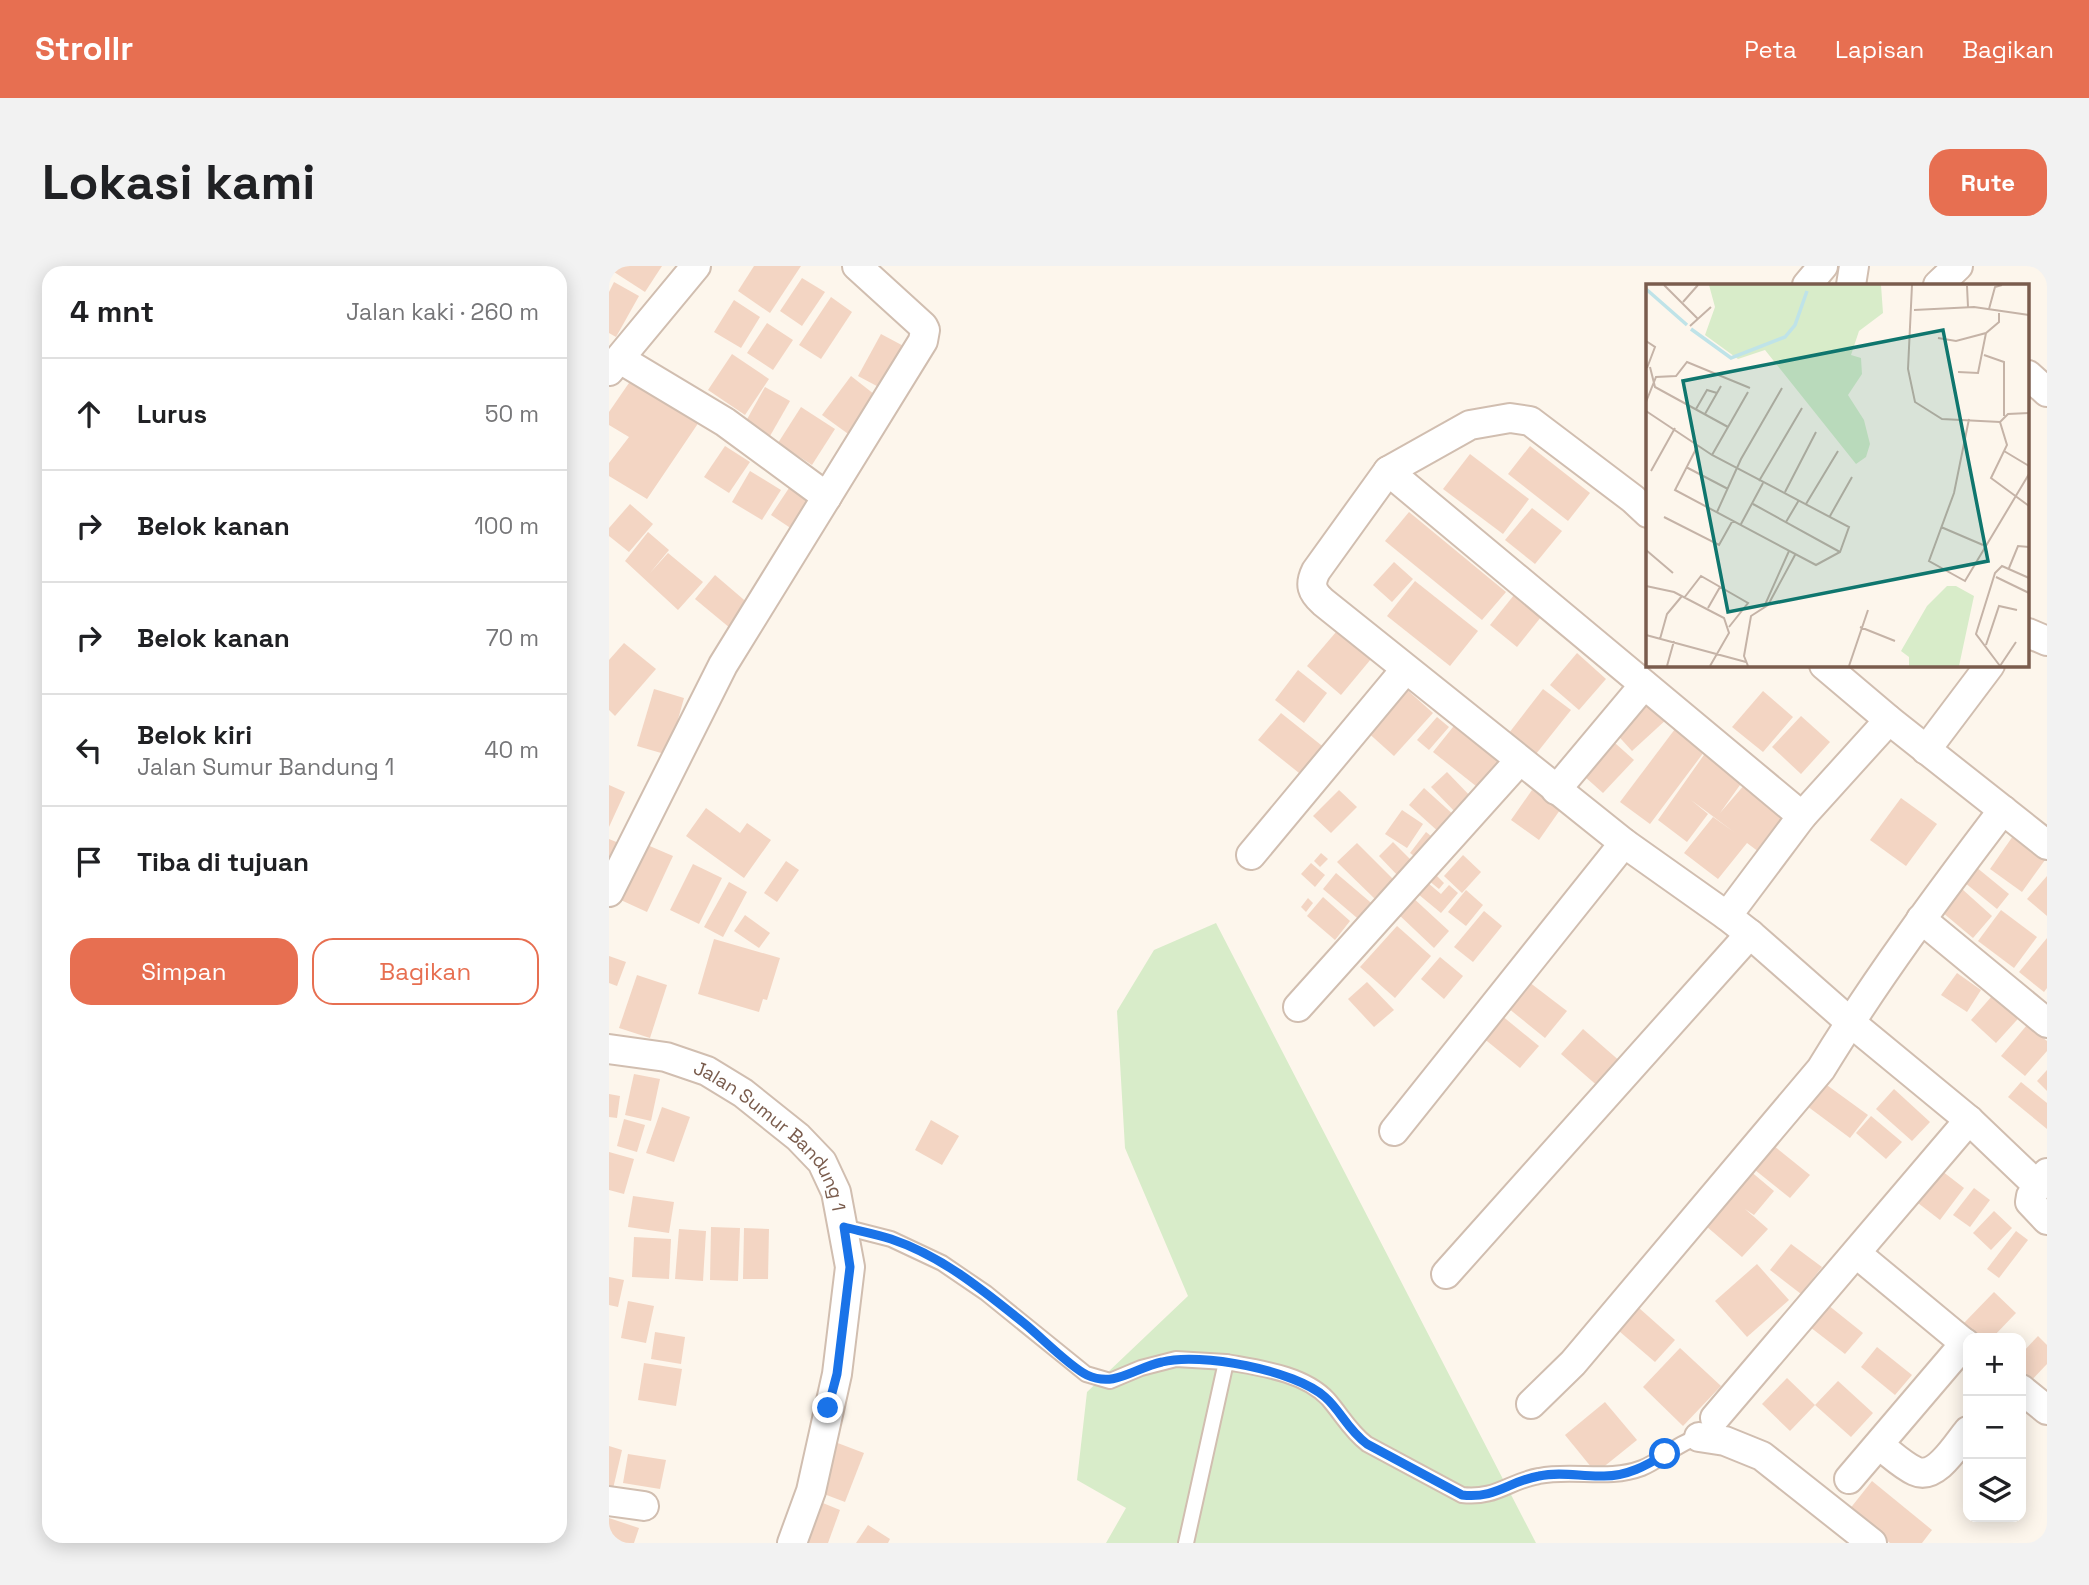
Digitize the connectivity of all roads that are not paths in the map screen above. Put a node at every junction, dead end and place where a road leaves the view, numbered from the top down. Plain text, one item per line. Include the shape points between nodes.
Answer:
1 (696, 266) edge
2 (857, 266) edge
3 (1823, 266) edge
4 (1854, 266) edge
5 (1958, 266) edge
6 (1808, 284) edge
7 (1851, 284) edge
8 (1939, 284) edge
9 (615, 365) edge
10 (2029, 376) edge
11 (2047, 392) edge
12 (1388, 471) junction
13 (827, 497) junction
14 (1643, 497) edge
15 (2029, 633) edge
16 (2047, 641) edge
17 (1826, 667) edge
18 (1988, 667) edge
19 (1405, 670) junction
20 (1644, 685) junction
21 (1888, 720) junction
22 (1926, 750) junction
23 (1519, 761) junction
24 (1556, 790) junction
25 (2003, 810) junction
26 (1802, 816) junction
27 (1624, 843) junction
28 (2047, 845) edge
29 (1251, 855) dead end
30 (609, 892) edge
31 (1727, 916) junction
32 (1921, 919) junction
33 (1750, 934) junction
34 (1298, 1007) dead end
35 (1850, 1022) junction
36 (2047, 1023) edge
37 (609, 1049) edge
38 (1969, 1120) junction
39 (1394, 1131) dead end
40 (2042, 1179) edge
41 (2047, 1220) edge
42 (844, 1227) junction
43 (1857, 1254) junction
44 (1446, 1274) dead end
45 (1963, 1341) edge
46 (1963, 1349) edge
47 (1226, 1362) junction
48 (2026, 1393) edge
49 (1531, 1404) dead end
50 (2047, 1410) edge
51 (1707, 1427) junction
52 (1963, 1437) edge
53 (1879, 1445) junction
54 (1849, 1479) dead end
55 (609, 1501) edge
56 (644, 1506) dead end
57 (792, 1543) edge
58 (1186, 1543) edge
59 (1872, 1543) edge

1 - 9 street
2 - 13 street via 923,326 925,336
3 - 6 street
4 - 7 street
5 - 8 street
9 - 13 street via 725,422
10 - 11 street
12 - 14 street via 1470,425 1510,418 1530,421
12 - 19 street via 1311,580 1323,602
12 - 20 street
13 - 30 street via 723,665
15 - 16 street
17 - 21 street
18 - 22 street
19 - 23 street
19 - 29 street
20 - 24 street
20 - 26 street
21 - 22 street
21 - 26 street
22 - 25 street
23 - 24 street
23 - 34 street
24 - 27 street
25 - 28 street
25 - 32 street
26 - 31 street
27 - 31 street
27 - 39 street
31 - 33 street
32 - 35 street
32 - 36 street
33 - 35 street
33 - 44 street
35 - 38 street
35 - 49 street via 1821,1069 1573,1363
37 - 42 street, Jalan Sumur Bandung 1 via 666,1057 707,1071 753,1101 822,1162 837,1192
38 - 40 street
38 - 43 street
40 - 41 street via 2030,1202
42 - 47 lane via 891,1239 942,1263 1086,1374 1110,1381 1176,1359
42 - 57 street, Jalan Sumur Bandung 1 via 850,1267 837,1374 811,1491
43 - 45 street
43 - 51 street
46 - 53 street
47 - 51 lane via 1277,1373 1317,1391 1353,1434 1462,1495 1479,1497 1538,1476 1627,1472 1644,1467
47 - 58 lane
48 - 50 street
51 - 59 street via 1725,1441 1762,1456
52 - 53 street via 1927,1473 1916,1472
53 - 54 street
55 - 56 street

